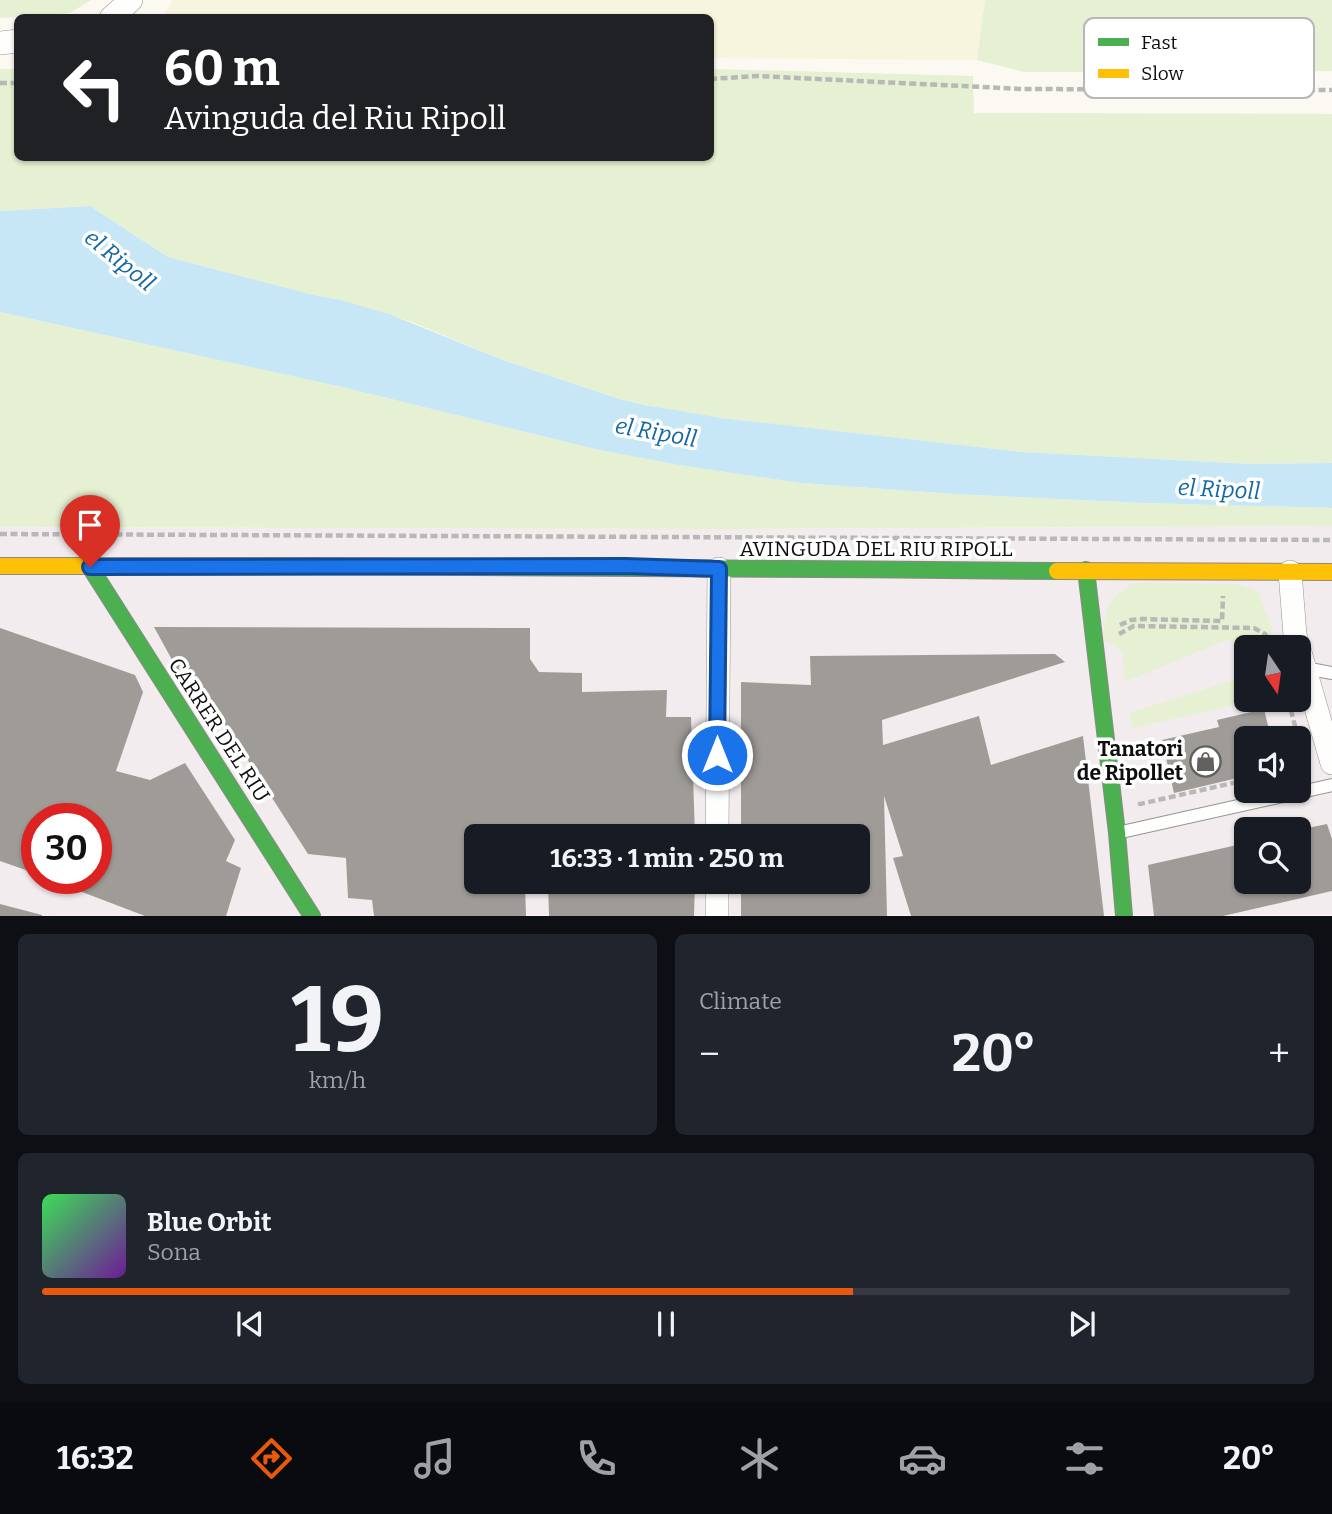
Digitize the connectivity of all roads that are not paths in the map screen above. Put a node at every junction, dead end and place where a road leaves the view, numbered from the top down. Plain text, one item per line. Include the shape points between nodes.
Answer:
1 (131, 0) edge
2 (115, 14) edge
3 (0, 566) edge
4 (90, 567) junction
5 (719, 569) junction
6 (1086, 570) junction
7 (1290, 572) junction
8 (1332, 572) edge
9 (1295, 635) edge
10 (1311, 669) edge
11 (1332, 673) edge
12 (1311, 689) edge
13 (1332, 763) edge
14 (1332, 785) edge
15 (717, 824) edge
16 (1116, 833) junction
17 (717, 894) edge
18 (312, 915) edge
19 (717, 915) edge
20 (1124, 915) edge

1 - 2 street
3 - 4 street, AVINGUDA DEL RIU RIPOLL
4 - 5 street, AVINGUDA DEL RIU RIPOLL
4 - 18 street, CARRER DEL RIU
5 - 6 street, AVINGUDA DEL RIU RIPOLL
5 - 15 street
6 - 7 street, AVINGUDA DEL RIU RIPOLL
6 - 16 street
7 - 8 street, AVINGUDA DEL RIU RIPOLL
7 - 9 street
10 - 11 lane
12 - 13 street
14 - 16 lane
16 - 20 street
17 - 19 street

